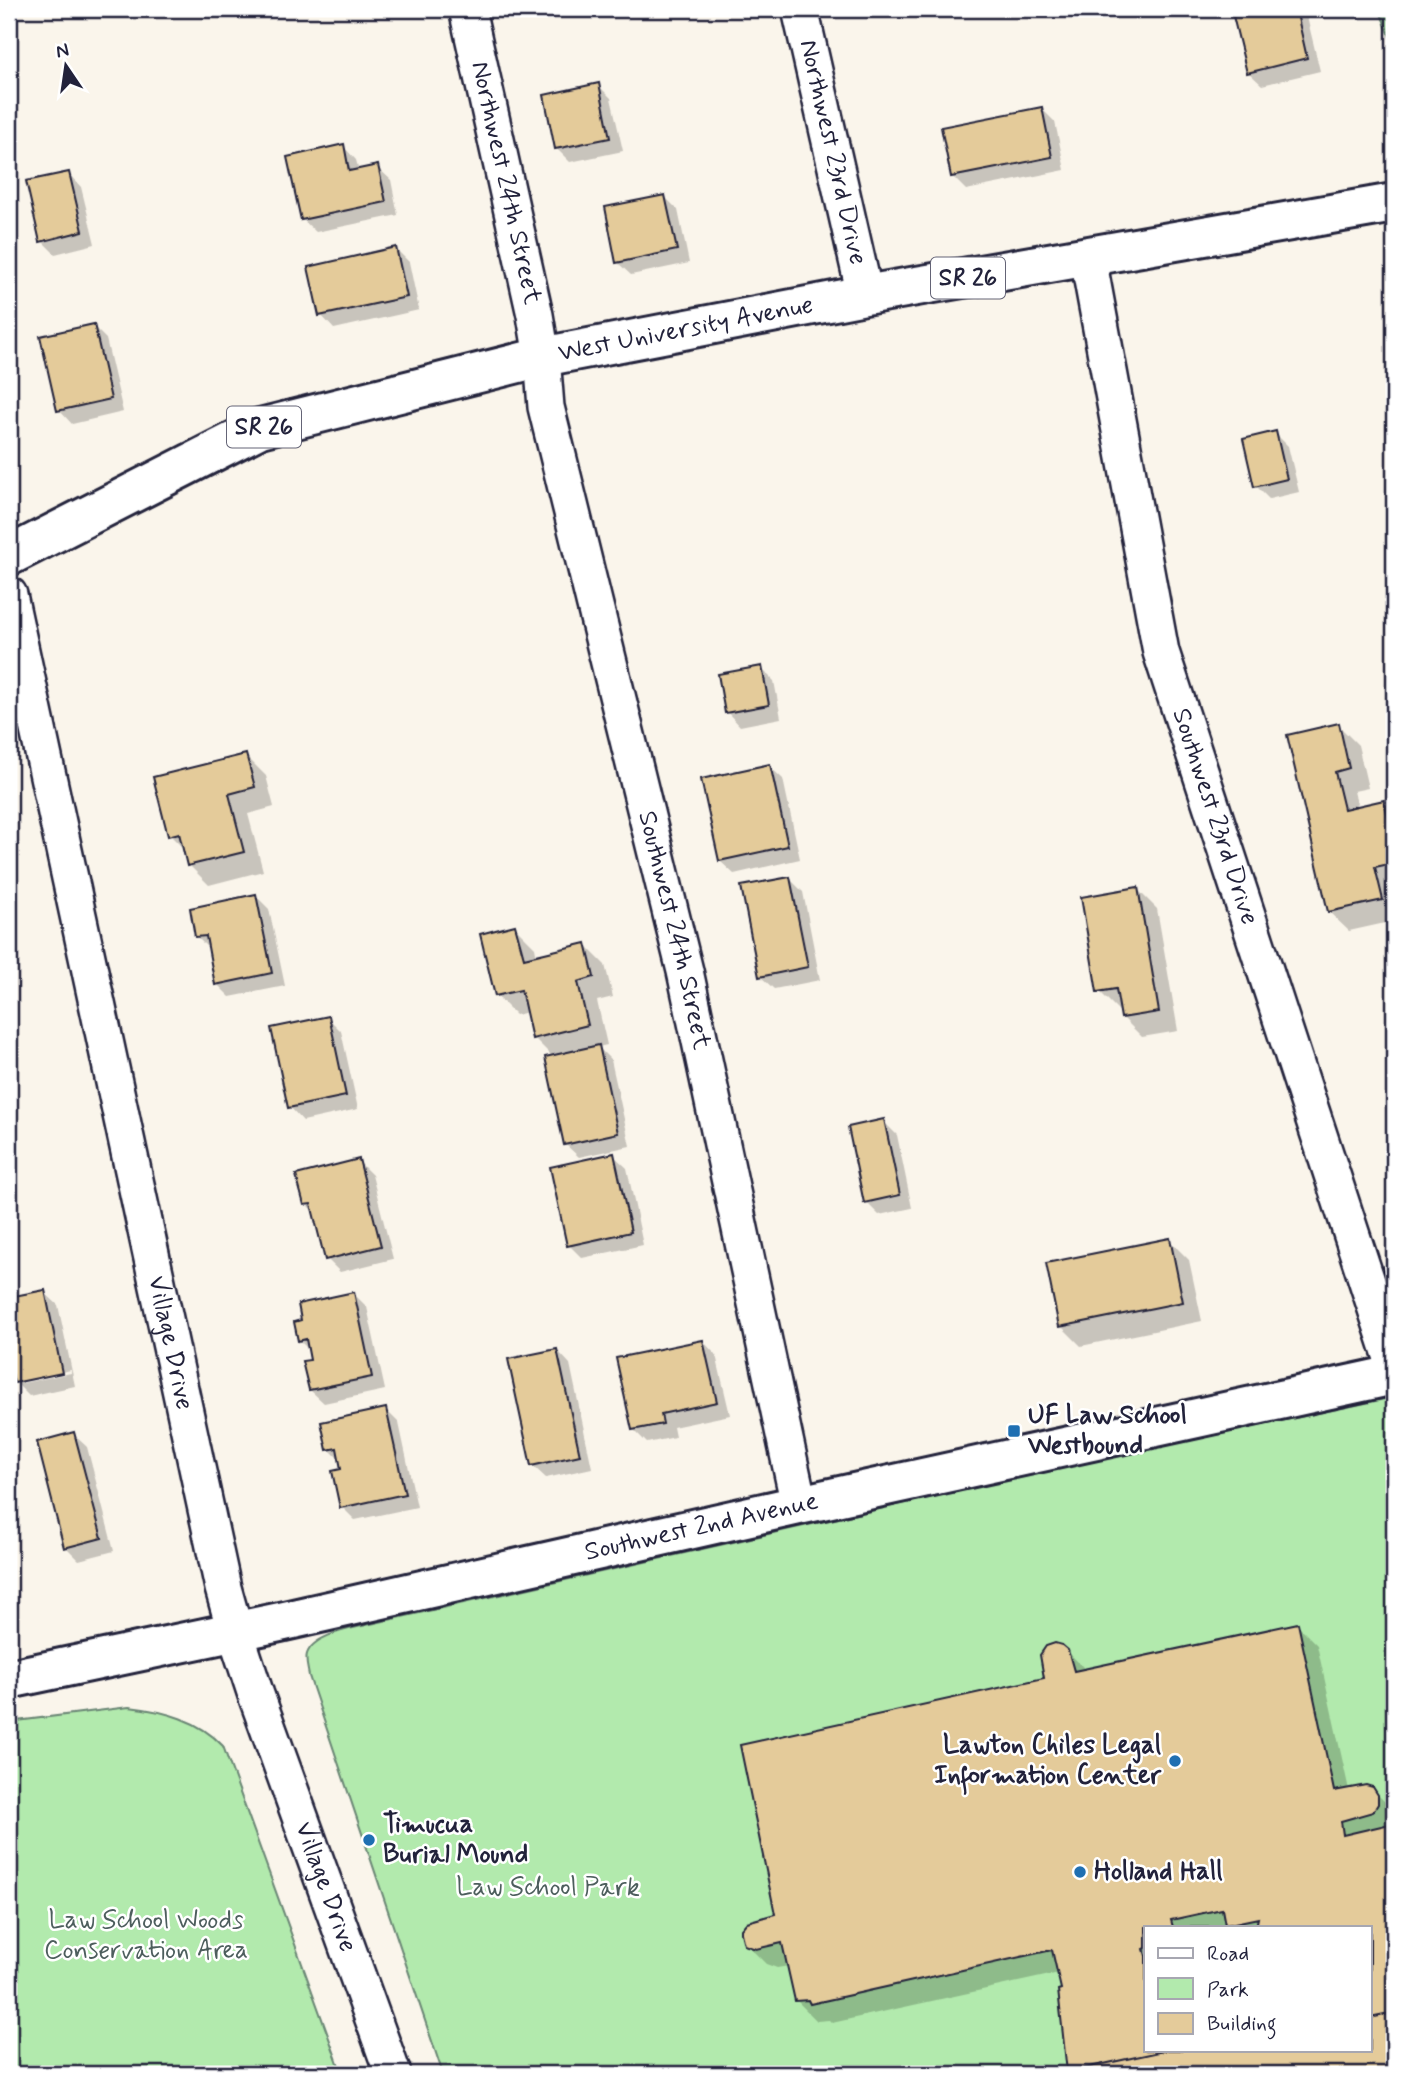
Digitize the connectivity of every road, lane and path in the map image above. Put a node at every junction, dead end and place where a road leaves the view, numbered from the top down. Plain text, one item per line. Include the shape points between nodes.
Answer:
1 (467, 9) edge
2 (800, 9) edge
3 (1394, 203) edge
4 (1088, 257) junction
5 (865, 295) junction
6 (542, 357) junction
7 (9, 556) edge
8 (9, 595) edge
9 (1394, 1364) edge
10 (1394, 1375) edge
11 (799, 1504) junction
12 (235, 1631) junction
13 (9, 1679) edge
14 (393, 2074) edge

1 - 6 street, Northwest 24th Street
2 - 5 street, Northwest 23rd Drive
3 - 4 main road, West University Avenue / SR 26
4 - 5 main road, West University Avenue / SR 26
4 - 9 street, Southwest 23rd Drive via 1161,652
5 - 6 main road, West University Avenue / SR 26
6 - 7 main road, West University Avenue / SR 26 via 260,428
6 - 11 street, Southwest 24th Street via 546,407 685,971
8 - 12 street, Village Drive
10 - 11 main road, Southwest 2nd Avenue
11 - 12 main road, Southwest 2nd Avenue
12 - 13 main road, Southwest 2nd Avenue
12 - 14 street, Village Drive

